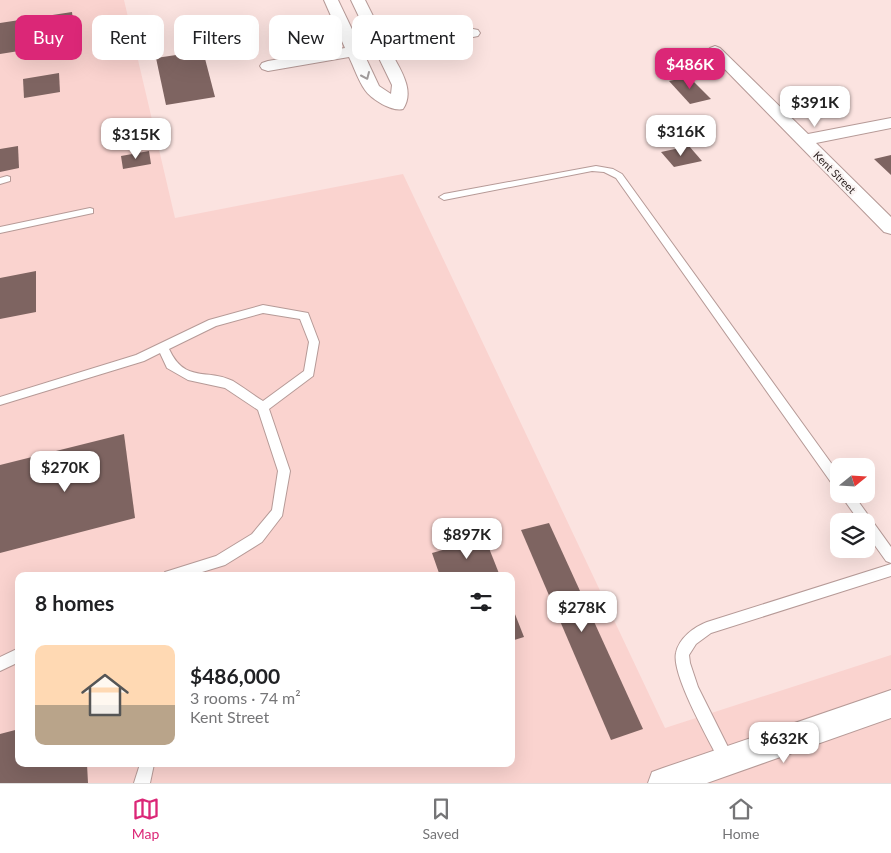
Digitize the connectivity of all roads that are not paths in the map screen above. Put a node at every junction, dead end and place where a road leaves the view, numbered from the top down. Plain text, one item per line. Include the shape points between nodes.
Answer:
1 (331, 0) edge
2 (358, 0) edge
3 (365, 15) edge
4 (352, 45) edge
5 (716, 51) dead end
6 (352, 52) edge
7 (359, 60) edge
8 (388, 60) edge
9 (268, 66) dead end
10 (891, 123) edge
11 (804, 140) junction
12 (444, 197) dead end
13 (90, 211) dead end
14 (891, 228) edge
15 (0, 230) edge
16 (163, 346) junction
17 (0, 401) edge
18 (263, 407) junction
19 (830, 471) edge
20 (875, 535) edge
21 (891, 557) edge
22 (891, 570) edge
23 (183, 572) edge
24 (15, 657) edge
25 (0, 664) edge
26 (891, 704) edge
27 (727, 761) junction
28 (145, 767) edge
29 (142, 783) edge
30 (663, 783) edge

1 - 4 street
2 - 3 street
5 - 11 street, Kent Street
6 - 9 street
7 -> 8 street via 372,89 397,106 400,85
10 - 11 street
11 - 14 street, Kent Street
12 - 19 lane via 581,170 612,170
13 - 15 lane
16 - 17 lane via 140,358
16 - 18 lane via 171,365 192,378 228,384
16 - 18 lane via 213,324 262,309 304,316 314,342 309,373
18 - 23 lane via 284,471 278,512 257,538 220,561
20 - 21 lane
22 - 27 lane via 707,628 688,642 682,656 685,672
24 - 25 lane
26 - 27 street
27 - 30 street
28 - 29 lane

